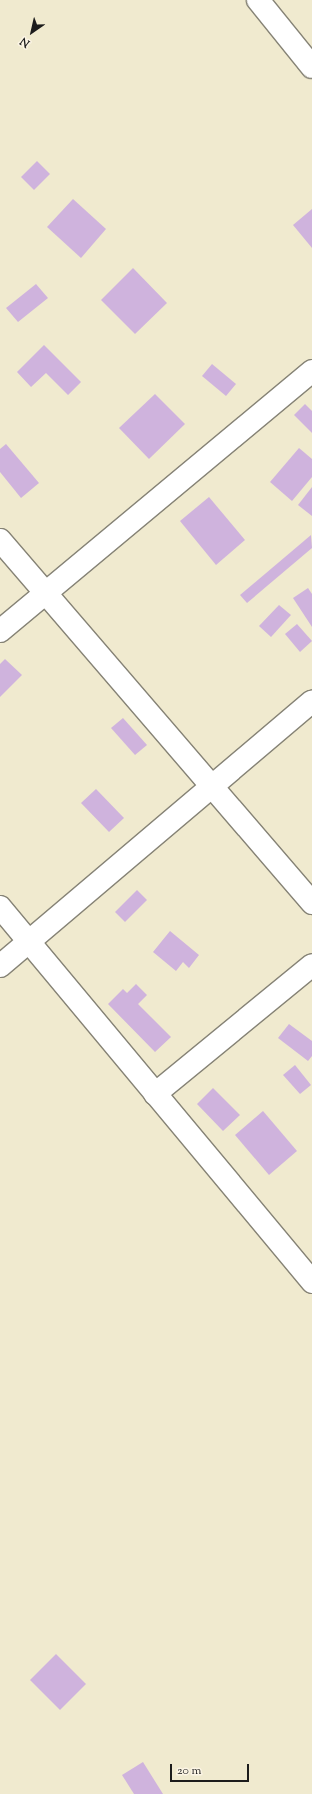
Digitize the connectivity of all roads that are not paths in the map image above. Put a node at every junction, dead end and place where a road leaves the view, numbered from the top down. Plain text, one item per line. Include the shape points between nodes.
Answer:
1 (258, 0) edge
2 (312, 67) edge
3 (312, 371) edge
4 (0, 540) edge
5 (46, 593) junction
6 (0, 632) edge
7 (312, 701) edge
8 (212, 786) junction
9 (312, 903) edge
10 (0, 907) edge
11 (28, 941) junction
12 (312, 965) edge
13 (0, 966) edge
14 (156, 1094) junction
15 (312, 1282) edge

1 - 2 street
3 - 5 street
4 - 5 street
5 - 6 street
5 - 8 street
7 - 8 street
8 - 9 street
8 - 11 street
10 - 11 street
11 - 13 street
11 - 14 street
12 - 14 street
14 - 15 street

